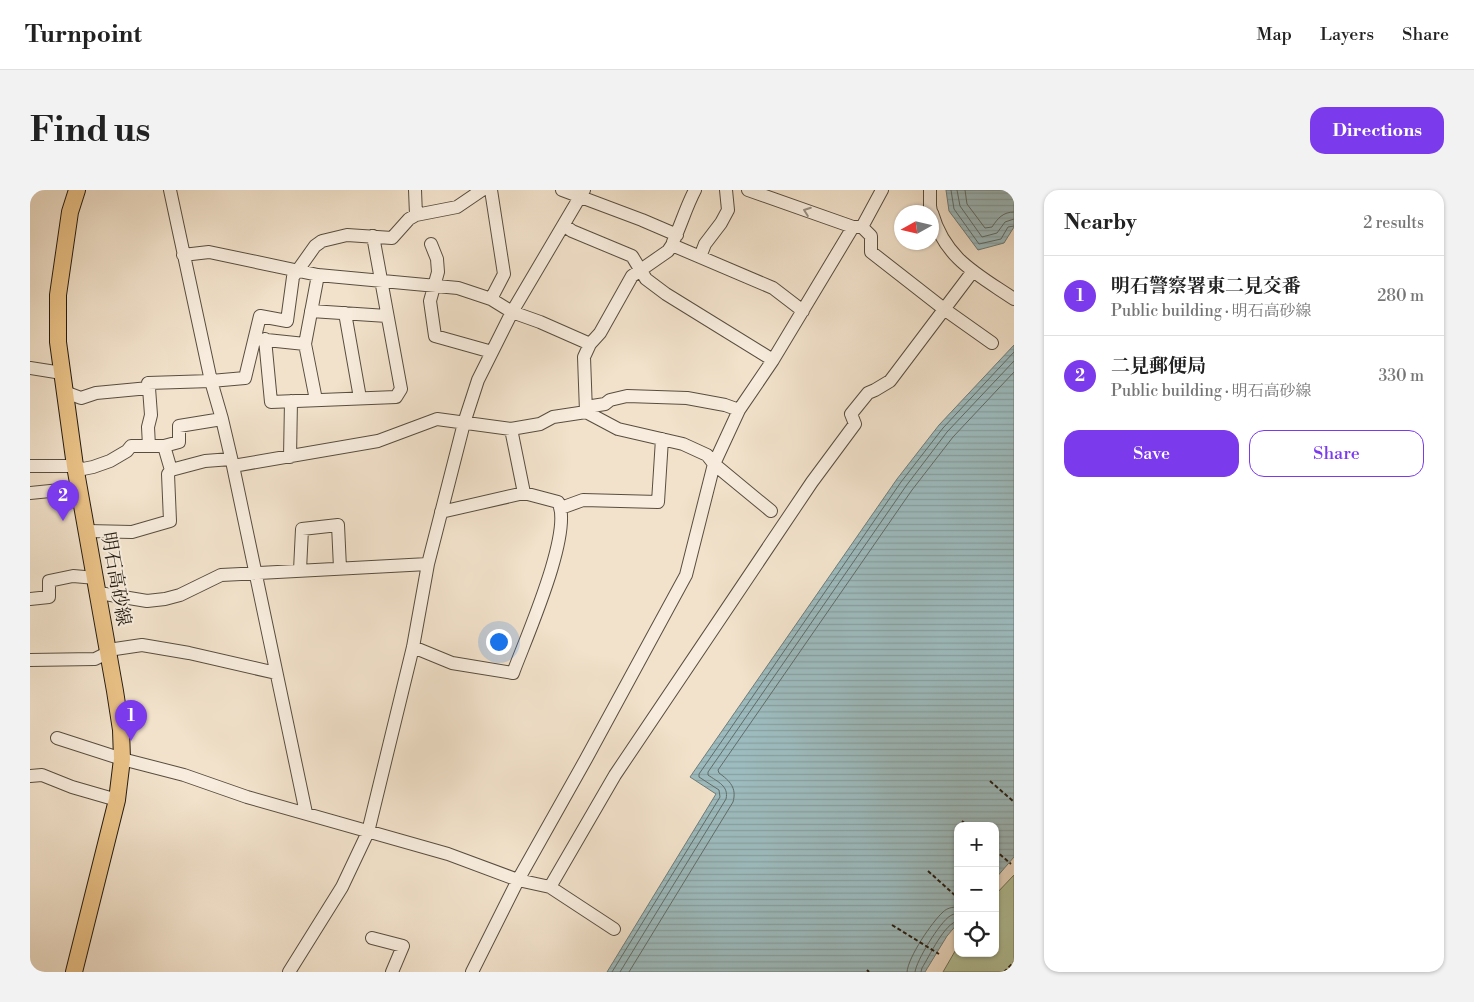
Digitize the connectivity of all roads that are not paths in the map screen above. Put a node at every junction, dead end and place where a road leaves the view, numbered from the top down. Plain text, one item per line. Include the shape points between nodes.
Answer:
1 (77, 190) edge
2 (170, 190) edge
3 (415, 190) edge
4 (482, 190) edge
5 (491, 190) edge
6 (562, 190) edge
7 (694, 190) edge
8 (726, 190) edge
9 (748, 190) edge
10 (882, 190) edge
11 (930, 190) edge
12 (583, 193) edge
13 (930, 205) edge
14 (416, 215) junction
15 (565, 226) junction
16 (857, 227) junction
17 (939, 234) edge
18 (373, 236) junction
19 (675, 240) junction
20 (431, 244) dead end
21 (183, 255) junction
22 (700, 257) junction
23 (641, 270) junction
24 (298, 271) junction
25 (973, 272) junction
26 (318, 275) junction
27 (380, 280) junction
28 (434, 286) junction
29 (491, 299) junction
30 (1014, 299) edge
31 (944, 309) junction
32 (311, 311) junction
33 (803, 311) junction
34 (512, 312) junction
35 (345, 313) junction
36 (387, 316) junction
37 (260, 339) junction
38 (992, 343) dead end
39 (306, 344) junction
40 (590, 344) junction
41 (492, 352) junction
42 (773, 360) junction
43 (30, 368) edge
44 (62, 373) junction
45 (211, 381) junction
46 (149, 388) junction
47 (65, 392) junction
48 (360, 398) junction
49 (316, 400) junction
50 (291, 401) junction
51 (586, 410) junction
52 (739, 410) junction
53 (222, 419) junction
54 (464, 423) junction
55 (511, 429) junction
56 (662, 439) junction
57 (148, 446) junction
58 (164, 446) junction
59 (290, 456) junction
60 (232, 463) junction
61 (714, 464) junction
62 (30, 466) edge
63 (75, 466) junction
64 (171, 470) junction
65 (80, 488) junction
66 (30, 493) edge
67 (524, 493) junction
68 (561, 508) junction
69 (771, 511) dead end
70 (441, 512) junction
71 (88, 531) junction
72 (428, 564) junction
73 (340, 568) junction
74 (300, 570) junction
75 (255, 572) junction
76 (97, 585) junction
77 (30, 599) edge
78 (413, 647) junction
79 (109, 652) junction
80 (30, 660) edge
81 (276, 673) junction
82 (57, 738) dead end
83 (122, 759) junction
84 (30, 776) edge
85 (117, 800) junction
86 (306, 813) junction
87 (368, 832) junction
88 (518, 880) junction
89 (550, 887) junction
90 (614, 929) dead end
91 (372, 938) dead end
92 (74, 972) edge
93 (289, 972) edge
94 (392, 972) edge
95 (472, 972) edge

1 - 44 main road, 明石高砂線 via 70,212 58,295
2 - 21 street
3 - 14 street
4 - 14 street via 457,207
5 - 29 street via 504,274
6 - 12 street
7 - 19 street
8 - 22 street via 728,210
16 -> 9 street
10 - 16 street
11 - 13 street
12 - 15 street
12 - 19 street
14 - 18 street via 392,238
15 - 23 street via 632,256
15 - 34 street
16 - 31 street via 871,236 870,252
16 - 33 street
17 - 25 street via 953,255
18 - 24 street via 347,235 322,240
18 - 27 street
19 - 22 street
19 - 23 street via 668,251
20 - 28 street via 438,272
21 - 24 street via 209,252
21 - 45 street
22 - 33 street via 773,288
23 - 40 street via 632,276 600,333
23 - 42 street via 646,279 666,294
24 - 26 street
24 - 37 street via 293,277 287,321 260,316
25 - 30 street
25 - 31 street
26 - 27 street
26 - 32 street
27 - 28 street
27 - 36 street
28 - 29 street via 458,288
28 - 41 street via 430,301 435,336
29 - 34 street
31 - 38 street
31 - 89 street via 890,381 868,393 851,414 855,424 812,482 615,775
32 - 35 street
32 - 39 street
33 - 42 street
34 - 40 street
34 - 41 street
35 - 36 street
35 - 48 street
36 - 48 street via 401,389 396,397
37 - 39 street
37 - 45 street via 245,378
37 - 50 street via 272,402
39 - 49 street
40 - 51 street via 584,356
41 - 54 street via 478,380
42 - 52 street
43 - 44 street
44 - 47 main road, 明石高砂線
45 - 46 street via 148,383
45 - 53 street
46 - 47 street via 96,393 80,398
46 - 57 street
47 - 63 main road, 明石高砂線
48 - 49 street
49 - 50 street
50 - 59 street
51 - 52 street via 628,396 687,398
51 - 55 street
51 - 56 street via 618,429
52 - 61 street
53 - 58 street via 179,426 179,442
53 - 60 street
54 - 55 street
54 - 59 street via 436,419 378,441
54 - 70 street
55 - 67 street
56 - 61 street via 707,455
56 - 68 street via 658,502 583,500
57 - 58 street
57 - 63 street via 131,446 110,461 93,467 83,469
58 - 64 street
59 - 60 street
60 - 64 street via 205,461
60 - 75 street
61 - 69 street
61 - 88 street via 686,575
62 - 63 street
63 - 65 main road, 明石高砂線
64 - 71 street via 168,474 170,521 132,532
65 - 66 street
65 - 71 main road, 明石高砂線
67 - 68 street via 558,502
67 - 70 street
68 - 78 street via 561,530 551,569 513,673 452,663
70 - 72 street
71 - 76 main road, 明石高砂線
72 - 73 street
72 - 78 street
73 - 74 street
73 - 74 street via 338,525 302,529
74 - 75 street
75 - 76 street via 221,575 180,595 147,601
75 - 81 street
76 - 77 street via 73,576 49,581 49,597
76 - 79 main road, 明石高砂線
78 - 87 street
79 - 80 street via 95,659
79 - 81 street via 142,644
79 - 83 main road, 明石高砂線 via 121,730
81 - 86 street
82 - 83 street
83 - 85 main road, 明石高砂線
83 - 86 street
84 - 85 street via 42,775
85 - 92 main road, 明石高砂線
86 - 87 street
87 - 88 street via 448,854
87 - 93 street via 342,887
88 - 89 street
88 - 95 street
89 - 90 street
91 - 94 street via 403,946

